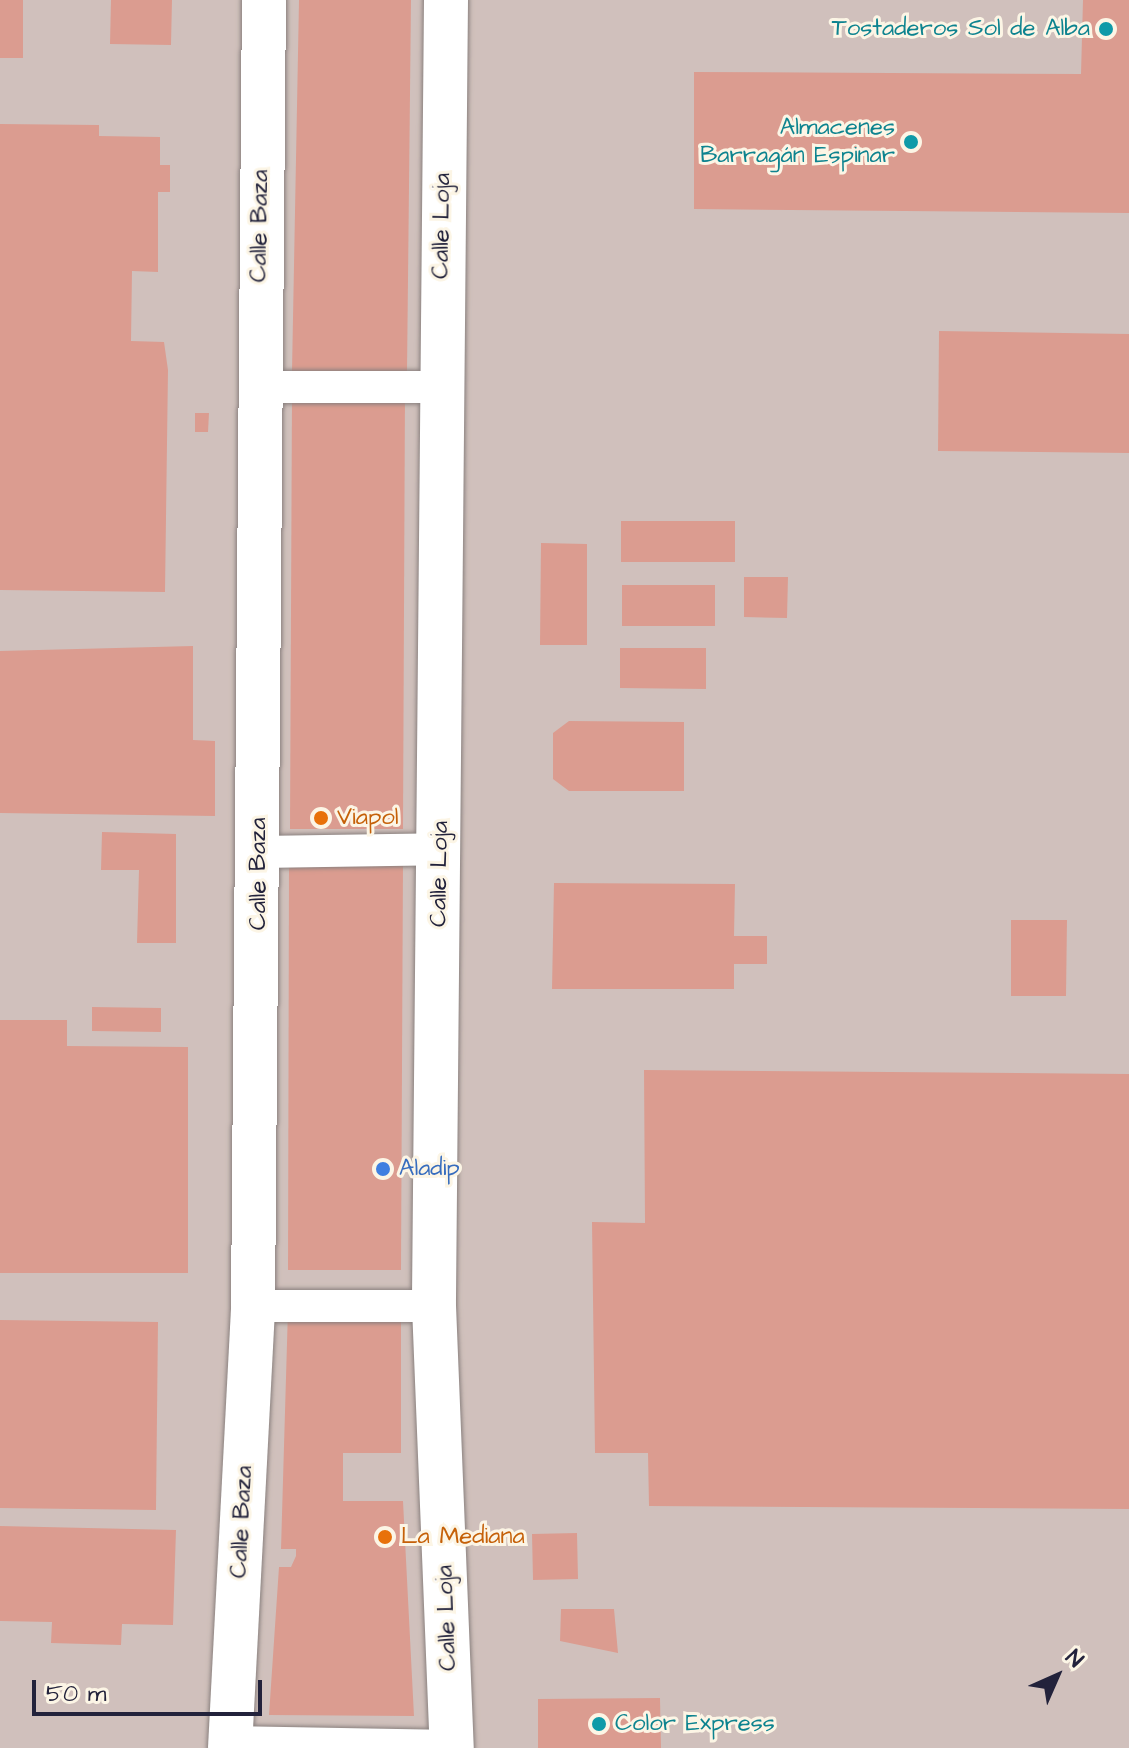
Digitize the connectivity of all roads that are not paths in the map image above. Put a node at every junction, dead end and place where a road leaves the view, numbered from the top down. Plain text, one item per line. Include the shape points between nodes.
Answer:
1 (264, 0) edge
2 (446, 0) edge
3 (257, 387) junction
4 (439, 387) junction
5 (440, 849) junction
6 (259, 852) junction
7 (253, 1306) junction
8 (434, 1306) junction
9 (230, 1745) edge
10 (452, 1747) edge

1 - 3 street, Calle Baza
2 - 4 street, Calle Loja
3 - 4 street
3 - 6 street, Calle Baza
4 - 5 street, Calle Loja
5 - 6 street
5 - 8 street, Calle Loja
6 - 7 street, Calle Baza
7 - 8 street
7 - 9 street, Calle Baza
8 - 10 street, Calle Loja
9 - 10 street

